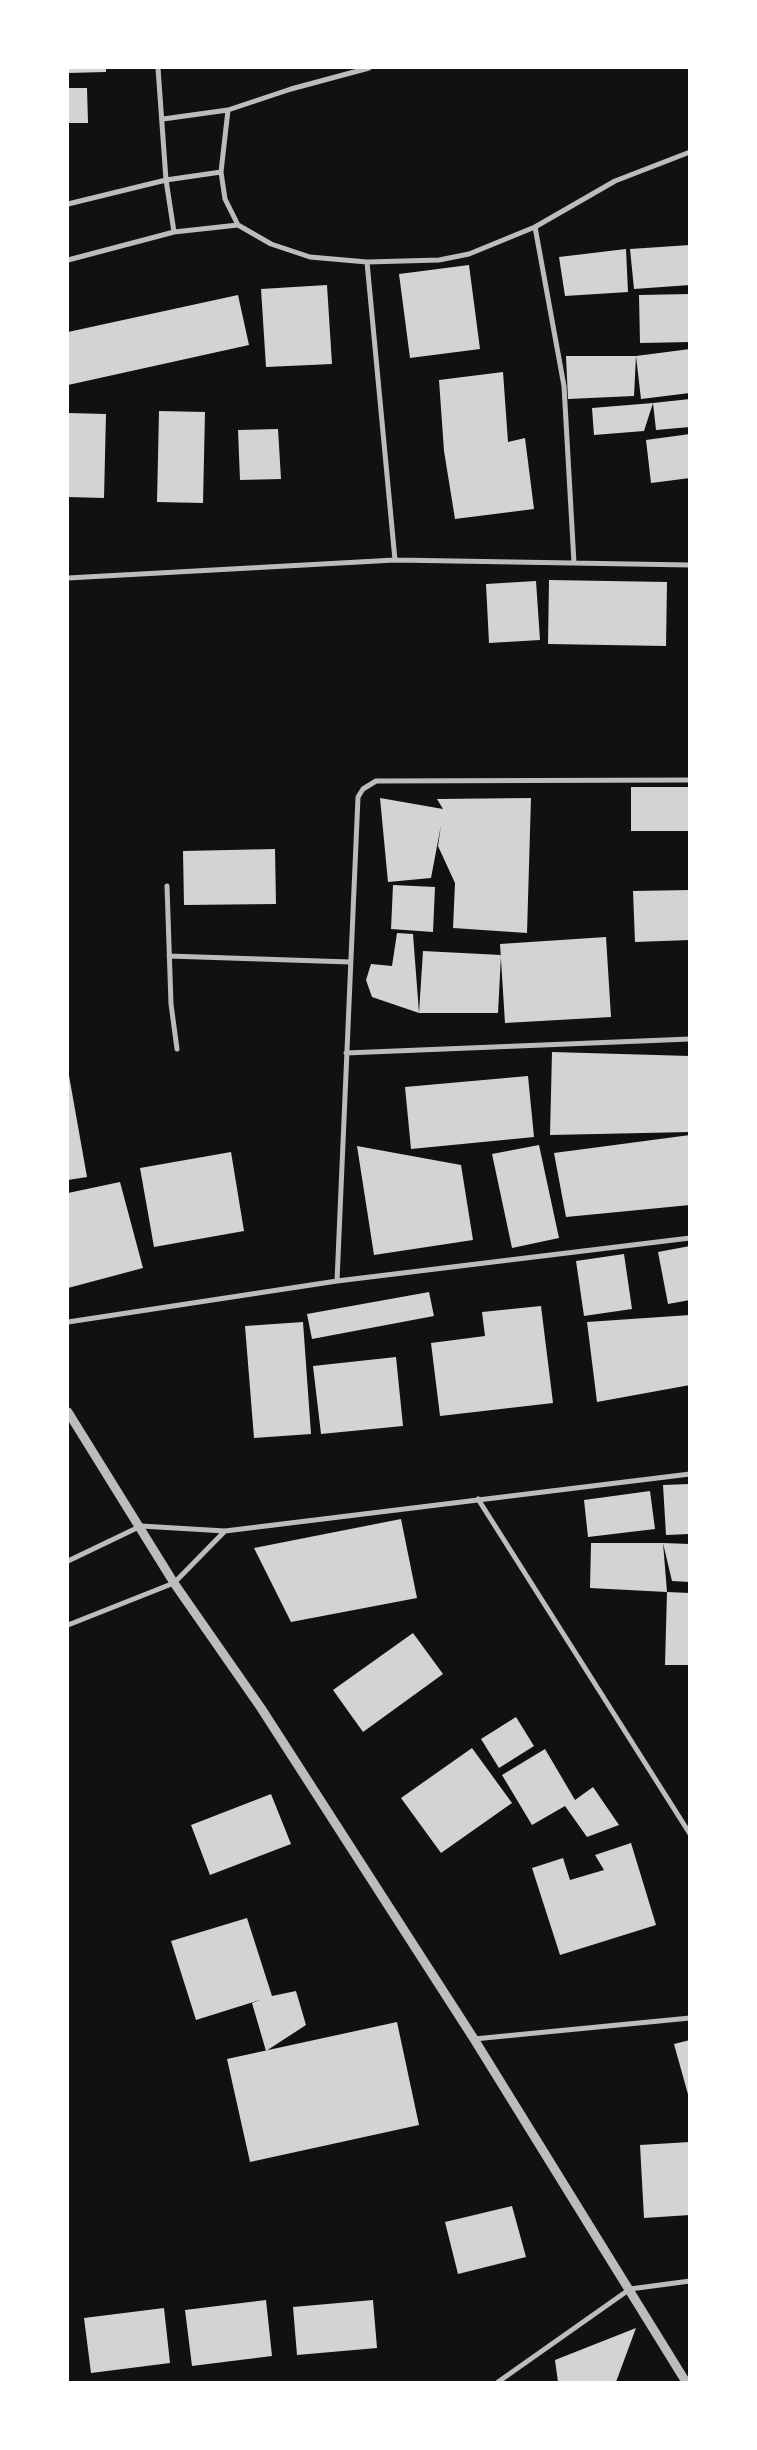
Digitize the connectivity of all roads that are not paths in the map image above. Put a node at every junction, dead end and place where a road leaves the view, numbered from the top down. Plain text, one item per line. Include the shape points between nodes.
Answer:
1 (158, 68) edge
2 (369, 68) edge
3 (228, 110) junction
4 (163, 119) junction
5 (690, 152) edge
6 (221, 172) junction
7 (166, 180) junction
8 (68, 204) edge
9 (238, 225) junction
10 (535, 227) junction
11 (174, 232) junction
12 (68, 260) edge
13 (367, 262) junction
14 (395, 560) junction
15 (574, 563) junction
16 (690, 564) edge
17 (68, 578) edge
18 (690, 780) edge
19 (167, 886) dead end
20 (169, 956) junction
21 (350, 962) junction
22 (690, 1039) edge
23 (176, 1049) dead end
24 (346, 1053) junction
25 (690, 1238) edge
26 (337, 1281) junction
27 (68, 1322) edge
28 (68, 1412) edge
29 (690, 1474) edge
30 (478, 1498) junction
31 (141, 1526) junction
32 (225, 1531) junction
33 (68, 1562) edge
34 (174, 1583) junction
35 (68, 1625) edge
36 (690, 1834) edge
37 (690, 2018) edge
38 (474, 2039) junction
39 (690, 2281) edge
40 (630, 2289) junction
41 (498, 2382) edge
42 (686, 2382) edge

1 - 4 street
2 - 3 street
3 - 4 street
3 - 6 street
4 - 7 street
5 - 10 street via 615,180
6 - 7 street
6 - 9 street via 225,199
7 - 8 street
7 - 11 street
9 - 11 street
9 - 13 street via 271,244 310,257
10 - 13 street via 469,254 446,259
10 - 15 street via 564,386
11 - 12 street
13 - 14 street
14 - 15 street
14 - 17 street
15 - 16 street
18 - 21 street via 376,781 363,788 358,797
19 - 20 street
20 - 21 street
20 - 23 street
21 - 24 street
22 - 24 street
24 - 26 street
25 - 26 street
26 - 27 street
28 - 31 street
29 - 30 street
30 - 32 street
30 - 36 street
31 - 32 street
31 - 33 street
31 - 34 street
32 - 34 street
34 - 35 street
34 - 38 street via 261,1708
37 - 38 street
38 - 40 street
39 - 40 street
40 - 41 street
40 - 42 street

